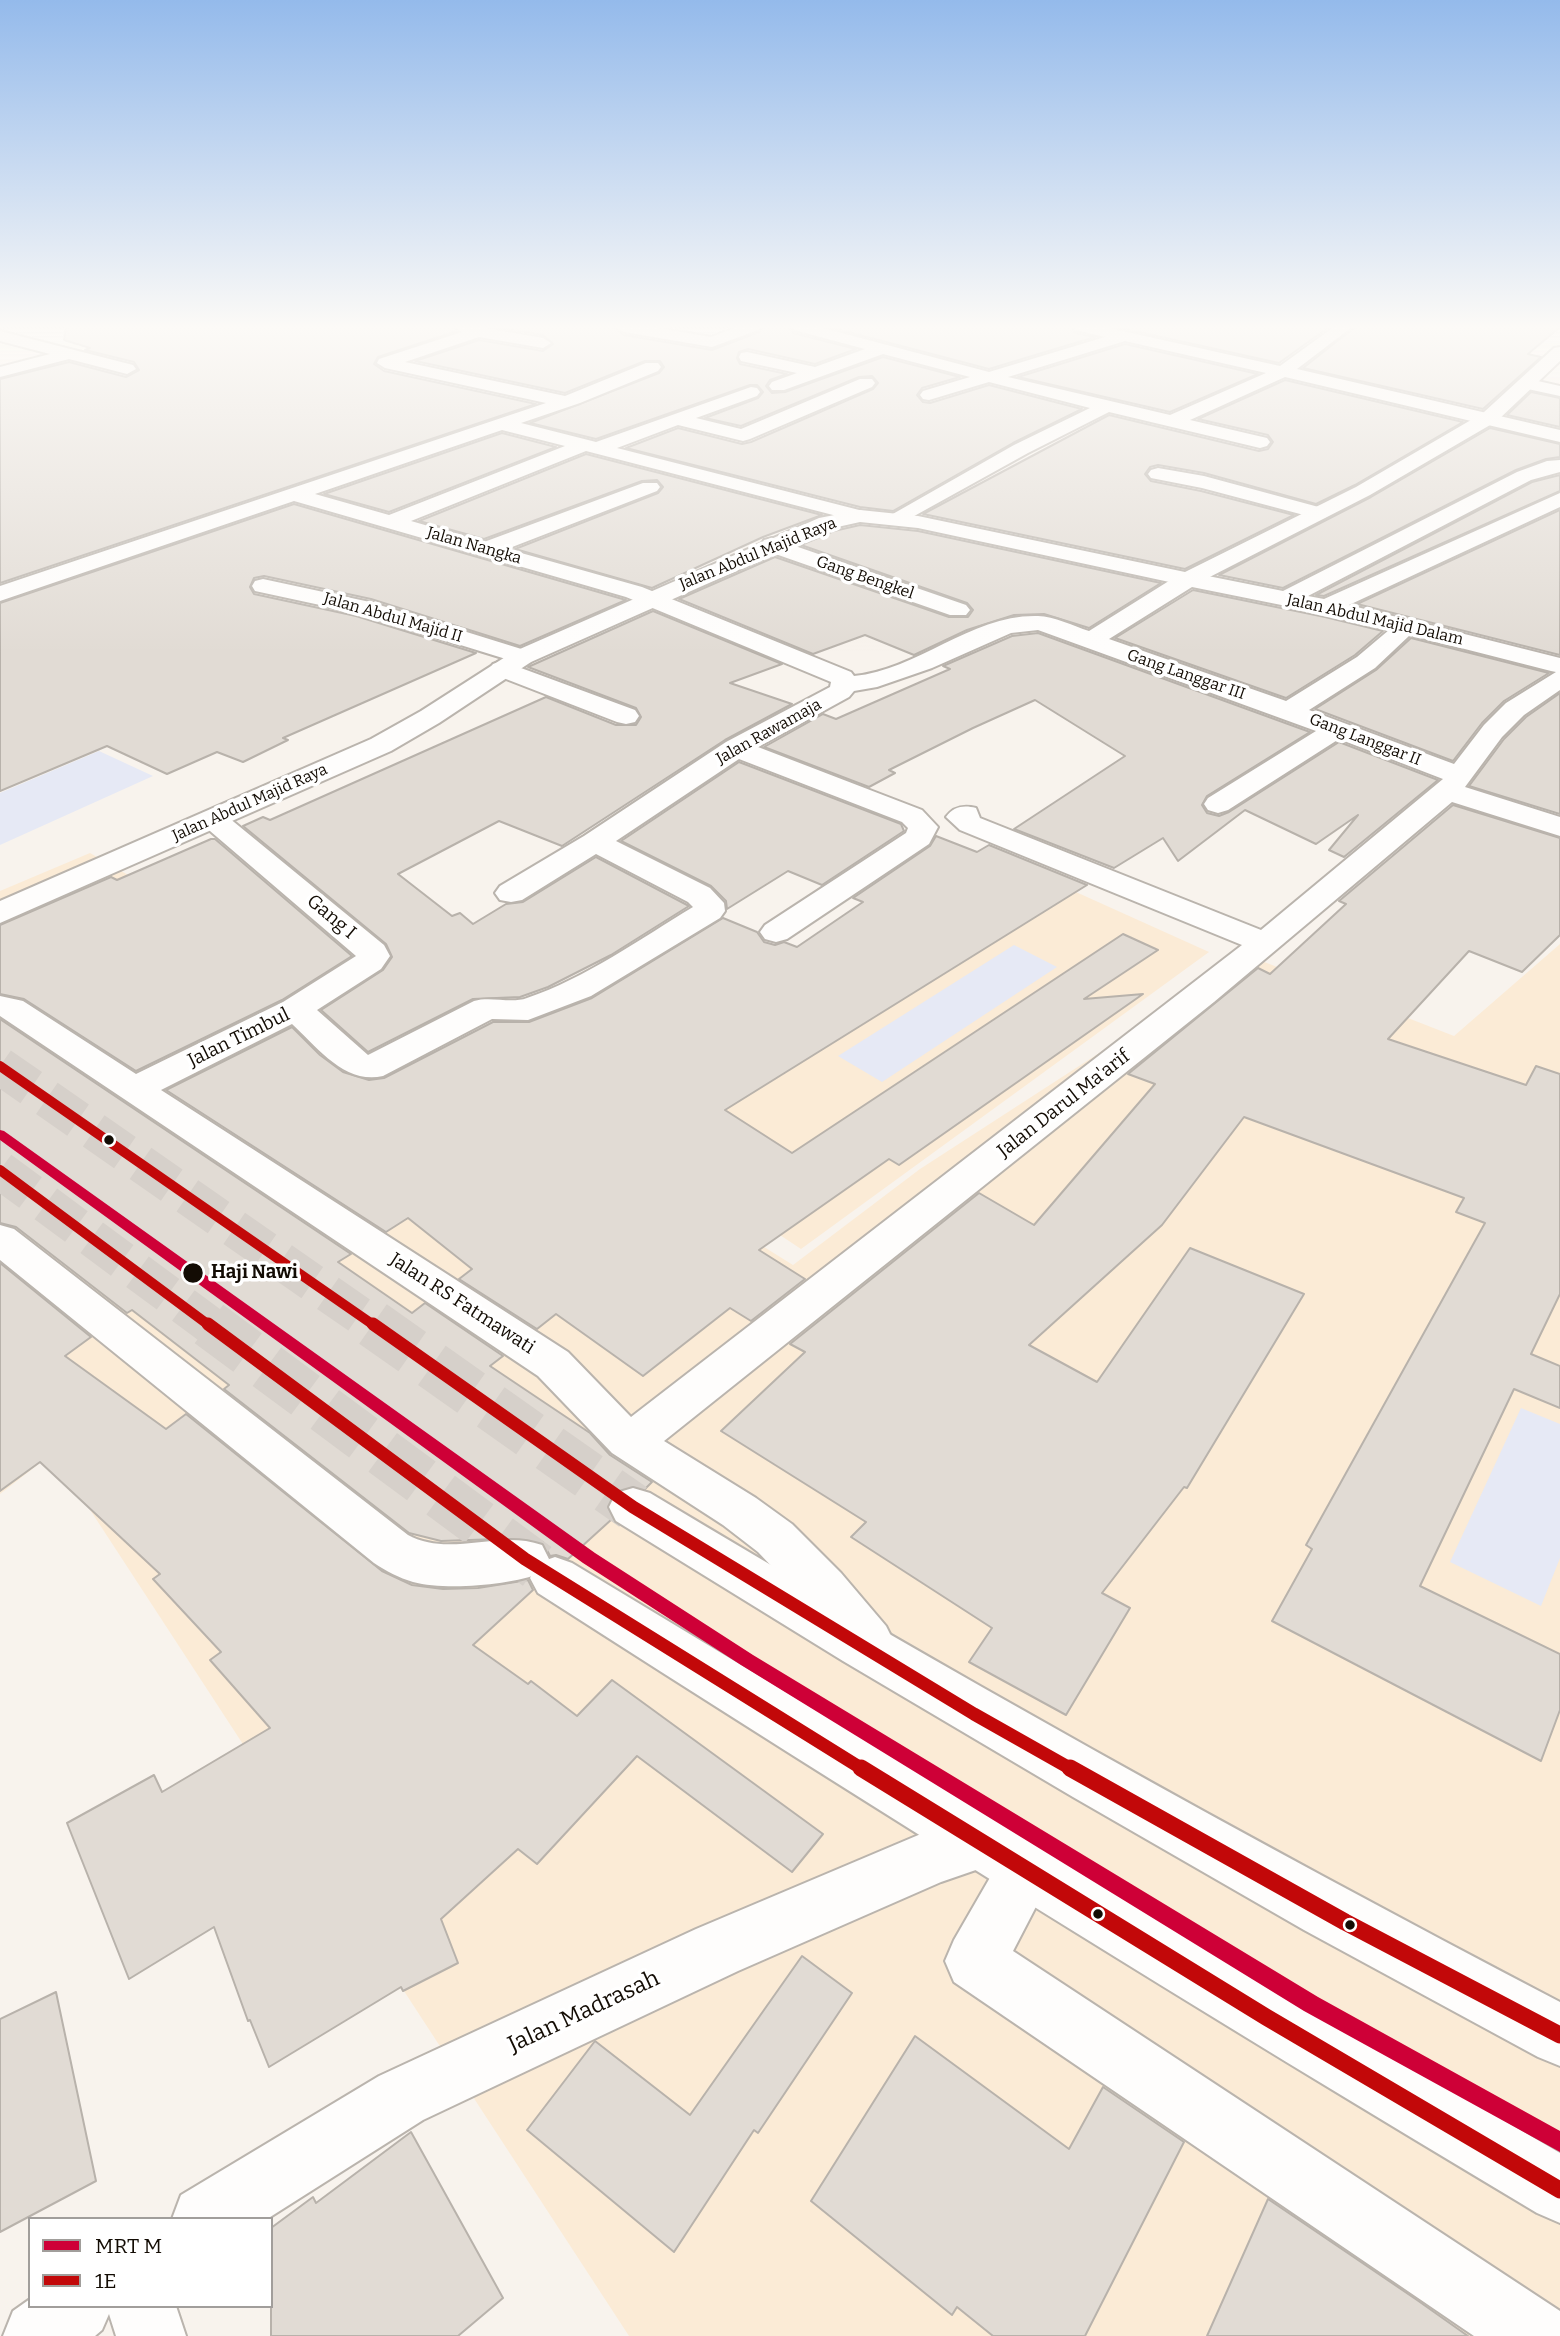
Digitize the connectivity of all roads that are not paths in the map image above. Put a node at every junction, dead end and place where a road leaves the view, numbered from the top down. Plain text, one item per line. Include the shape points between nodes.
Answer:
1 (461, 436) edge
2 (547, 436) edge
3 (622, 436) edge
4 (1047, 436) edge
5 (1235, 436) edge
6 (1458, 436) edge
7 (1260, 442) dead end
8 (588, 447) junction
9 (1560, 466) edge
10 (1158, 474) dead end
11 (996, 483) dead end
12 (650, 487) dead end
13 (296, 495) junction
14 (1560, 499) edge
15 (1319, 513) junction
16 (860, 516) junction
17 (908, 521) junction
18 (391, 522) junction
19 (772, 545) junction
20 (486, 549) junction
21 (1188, 579) junction
22 (263, 586) dead end
23 (0, 594) edge
24 (651, 598) junction
25 (1285, 599) junction
26 (1327, 607) junction
27 (958, 610) dead end
28 (1405, 626) junction
29 (1092, 638) junction
30 (512, 663) junction
31 (1556, 665) edge
32 (845, 684) junction
33 (1288, 711) junction
34 (626, 716) dead end
35 (1335, 730) junction
36 (736, 748) junction
37 (1463, 772) junction
38 (1218, 804) dead end
39 (966, 814) dead end
40 (213, 819) junction
41 (1560, 827) edge
42 (595, 842) junction
43 (510, 894) dead end
44 (0, 914) edge
45 (776, 932) dead end
46 (1264, 943) junction
47 (0, 1006) edge
48 (295, 1009) junction
49 (134, 1089) junction
50 (0, 1238) edge
51 (631, 1442) junction
52 (633, 1507) tunnel mouth
53 (880, 1655) junction
54 (1004, 1856) junction
55 (1560, 2035) edge
56 (1560, 2190) edge
57 (208, 2217) edge
58 (75, 2308) edge
59 (142, 2308) edge
60 (38, 2336) edge
61 (151, 2336) edge
62 (1535, 2336) edge

1 - 13 street
2 - 8 street
3 - 8 street
4 - 17 street
5 - 7 street
6 - 15 street
8 - 16 street
8 - 18 street
9 - 25 street via 1554,464 1524,476
10 - 15 street via 1223,486
11 - 17 street
12 - 20 street
13 - 18 street, Jalan Nangka
13 - 23 street
14 - 26 street
15 - 21 street
16 - 17 street, Jalan Abdul Majid Raya
16 - 19 street, Jalan Abdul Majid Raya via 827,523
17 - 21 street, Jalan Abdul Majid Raya
18 - 20 street, Jalan Nangka
19 - 24 street, Jalan Abdul Majid Raya
19 - 27 street, Gang Bengkel
20 - 24 street, Jalan Nangka
21 - 25 street, Jalan Abdul Majid Dalam
21 - 29 street
22 - 30 street, Jalan Abdul Majid II via 362,607
24 - 30 street, Jalan Abdul Majid Raya
24 - 32 street, Jalan Rawamaja via 842,677
25 - 26 street, Jalan Abdul Majid Dalam
26 - 28 street, Jalan Abdul Majid Dalam
28 - 31 street, Jalan Abdul Majid Dalam
28 - 33 street, Gang Langgar II via 1396,638
29 - 32 street, Gang Langgar III via 1039,623 1006,626 923,663 868,682
29 - 33 street, Gang Langgar III via 1090,642 1097,645
30 - 34 street, Jalan Abdul Majid II
30 - 40 street, Jalan Abdul Majid Raya via 381,745
31 - 37 street, Jalan Darul Ma'arif via 1493,731
32 - 36 street, Jalan Rawamaja via 840,692
33 - 35 street, Gang Langgar II
35 - 37 street, Gang Langgar II
35 - 38 street
36 - 42 street, Jalan Rawamaja
36 - 45 street via 912,816 923,827 919,838
37 - 41 street, Gang Langgar II
37 - 46 street, Jalan Darul Ma'arif
39 - 46 street via 961,817 970,824
40 - 44 street, Jalan Abdul Majid Raya
40 - 48 street, Gang I via 372,952 369,962
42 - 43 street, Jalan Rawamaja
42 - 48 street, Jalan Timbul via 699,895 709,911 579,989 528,1010 486,1009 370,1068 358,1065
46 - 51 street, Jalan Darul Ma'arif
47 - 49 street, Jalan RS Fatmawati via 10,1008
48 - 49 street, Jalan Timbul
49 - 51 street, Jalan RS Fatmawati via 553,1364 575,1383 600,1417
50 - 54 street via 391,1549 414,1562 440,1566 540,1568
51 - 53 street, Jalan RS Fatmawati via 775,1539
52 - 53 street, Jalan RS Fatmawati
53 - 55 street, Jalan RS Fatmawati via 1153,1815
54 - 56 street
54 - 57 street, Jalan Madrasah via 935,1856 730,1945 401,2098
54 - 62 street via 975,1961
58 - 60 street
59 - 61 street

